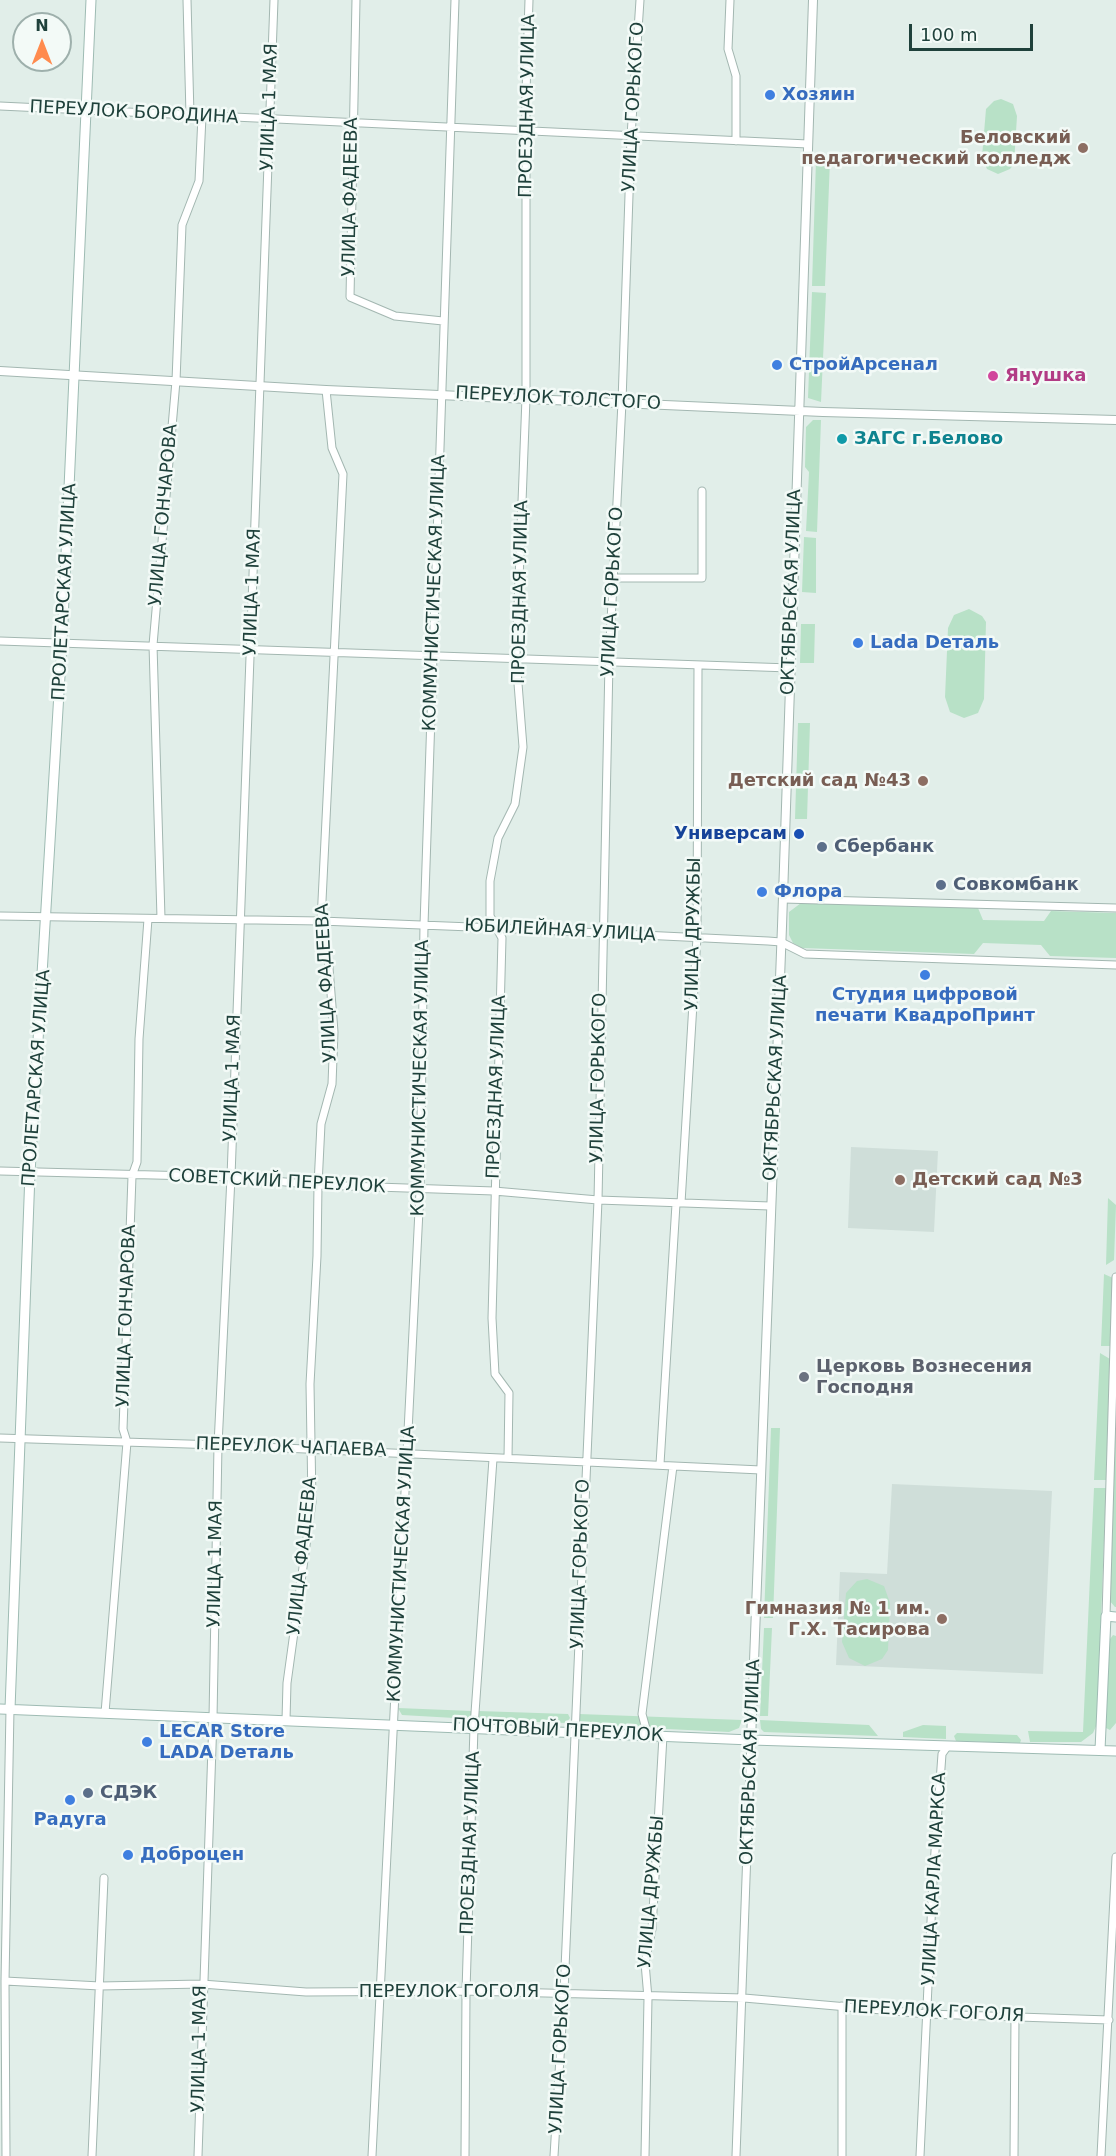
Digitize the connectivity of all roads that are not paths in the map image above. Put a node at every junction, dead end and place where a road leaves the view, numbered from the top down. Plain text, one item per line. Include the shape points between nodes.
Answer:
1 (91, 0) edge
2 (187, 0) edge
3 (274, 0) edge
4 (356, 0) edge
5 (455, 0) edge
6 (529, 0) edge
7 (640, 0) edge
8 (730, 0) edge
9 (813, 0) edge
10 (0, 106) edge
11 (88, 110) junction
12 (190, 115) junction
13 (202, 116) junction
14 (269, 119) junction
15 (352, 123) junction
16 (449, 128) junction
17 (527, 131) junction
18 (631, 136) junction
19 (736, 141) junction
20 (808, 144) junction
21 (443, 321) junction
22 (0, 371) edge
23 (76, 376) junction
24 (176, 381) junction
25 (259, 385) junction
26 (326, 390) junction
27 (441, 393) junction
28 (526, 398) junction
29 (622, 402) junction
30 (799, 410) junction
31 (1116, 420) edge
32 (702, 491) dead end
33 (614, 578) junction
34 (0, 641) edge
35 (62, 643) junction
36 (153, 645) junction
37 (251, 649) junction
38 (335, 652) junction
39 (433, 656) junction
40 (516, 658) junction
41 (609, 662) junction
42 (698, 665) junction
43 (790, 668) junction
44 (783, 899) junction
45 (1116, 908) edge
46 (0, 916) edge
47 (48, 917) junction
48 (161, 918) junction
49 (148, 919) junction
50 (238, 920) junction
51 (321, 921) junction
52 (424, 925) junction
53 (496, 928) junction
54 (601, 934) junction
55 (697, 937) junction
56 (781, 942) junction
57 (1116, 965) edge
58 (0, 1171) edge
59 (30, 1173) junction
60 (132, 1176) junction
61 (231, 1177) junction
62 (318, 1185) junction
63 (420, 1190) junction
64 (494, 1191) junction
65 (597, 1200) junction
66 (679, 1203) junction
67 (770, 1206) junction
68 (1116, 1277) edge
69 (0, 1438) edge
70 (19, 1438) junction
71 (127, 1442) junction
72 (218, 1445) junction
73 (312, 1449) junction
74 (408, 1453) junction
75 (492, 1458) junction
76 (508, 1458) junction
77 (585, 1462) junction
78 (660, 1464) junction
79 (674, 1466) junction
80 (761, 1470) junction
81 (1106, 1616) junction
82 (1116, 1617) edge
83 (5, 1709) edge
84 (105, 1713) junction
85 (213, 1718) junction
86 (286, 1720) junction
87 (394, 1724) junction
88 (474, 1727) junction
89 (575, 1731) junction
90 (648, 1736) junction
91 (663, 1736) junction
92 (751, 1740) junction
93 (947, 1747) junction
94 (1100, 1750) junction
95 (1116, 1751) edge
96 (1116, 1857) edge
97 (104, 1878) dead end
98 (5, 1981) junction
99 (202, 1984) junction
100 (100, 1986) junction
101 (466, 1990) junction
102 (564, 1992) junction
103 (382, 1993) junction
104 (648, 1998) junction
105 (744, 1998) junction
106 (842, 2006) junction
107 (928, 2014) junction
108 (1015, 2017) junction
109 (1108, 2020) junction
110 (6, 2156) edge
111 (92, 2156) edge
112 (198, 2156) edge
113 (372, 2156) edge
114 (465, 2156) edge
115 (554, 2156) edge
116 (645, 2156) edge
117 (736, 2156) edge
118 (842, 2156) edge
119 (920, 2156) edge
120 (1014, 2156) edge
121 (1101, 2156) edge

1 - 11 main road, ПРОЛЕТАРСКАЯ УЛИЦА
2 - 12 street
3 - 14 street, УЛИЦА 1 МАЯ
4 - 15 street, УЛИЦА ФАДЕЕВА
5 - 16 street, КОММУНИСТИЧЕСКАЯ УЛИЦА
6 - 17 street, ПРОЕЗДНАЯ УЛИЦА
7 - 18 street, УЛИЦА ГОРЬКОГО
8 - 19 street via 728,49 736,76
9 - 20 street, ОКТЯБРЬСКАЯ УЛИЦА
10 - 11 street, ПЕРЕУЛОК БОРОДИНА
11 - 12 street, ПЕРЕУЛОК БОРОДИНА
11 - 23 main road, ПРОЛЕТАРСКАЯ УЛИЦА
12 - 13 street, ПЕРЕУЛОК БОРОДИНА
13 - 14 street, ПЕРЕУЛОК БОРОДИНА
13 - 24 street, УЛИЦА ГОНЧАРОВА via 199,181 182,225
14 - 15 street, ПЕРЕУЛОК БОРОДИНА
14 - 25 street, УЛИЦА 1 МАЯ
15 - 16 street, ПЕРЕУЛОК БОРОДИНА
15 - 21 street, УЛИЦА ФАДЕЕВА via 350,297 395,316
16 - 17 street, ПЕРЕУЛОК БОРОДИНА
16 - 21 street, КОММУНИСТИЧЕСКАЯ УЛИЦА
17 - 18 street, ПЕРЕУЛОК БОРОДИНА
17 - 28 street, ПРОЕЗДНАЯ УЛИЦА
18 - 19 street, ПЕРЕУЛОК БОРОДИНА
18 - 29 street, УЛИЦА ГОРЬКОГО
19 - 20 street, ПЕРЕУЛОК БОРОДИНА
20 - 30 street, ОКТЯБРЬСКАЯ УЛИЦА
21 - 27 street, КОММУНИСТИЧЕСКАЯ УЛИЦА
22 - 23 street, ПЕРЕУЛОК ТОЛСТОГО
23 - 24 street, ПЕРЕУЛОК ТОЛСТОГО
23 - 35 main road, ПРОЛЕТАРСКАЯ УЛИЦА
24 - 25 street, ПЕРЕУЛОК ТОЛСТОГО
24 - 36 street, УЛИЦА ГОНЧАРОВА
25 - 26 street, ПЕРЕУЛОК ТОЛСТОГО
25 - 37 street, УЛИЦА 1 МАЯ
26 - 27 street, ПЕРЕУЛОК ТОЛСТОГО
26 - 38 street, УЛИЦА ФАДЕЕВА via 332,447 343,474
27 - 28 street, ПЕРЕУЛОК ТОЛСТОГО
27 - 39 street, КОММУНИСТИЧЕСКАЯ УЛИЦА
28 - 29 street, ПЕРЕУЛОК ТОЛСТОГО
28 - 40 street, ПРОЕЗДНАЯ УЛИЦА
29 - 30 street, ПЕРЕУЛОК ТОЛСТОГО
29 - 33 street, УЛИЦА ГОРЬКОГО
30 - 31 street, ПЕРЕУЛОК ТОЛСТОГО
30 - 43 street, ОКТЯБРЬСКАЯ УЛИЦА
32 - 33 street via 702,579
33 - 41 street, УЛИЦА ГОРЬКОГО
34 - 35 street
35 - 36 street
35 - 47 main road, ПРОЛЕТАРСКАЯ УЛИЦА
36 - 37 street
36 - 48 street, УЛИЦА ГОНЧАРОВА
37 - 38 street
37 - 50 street, УЛИЦА 1 МАЯ
38 - 39 street
38 - 51 street, УЛИЦА ФАДЕЕВА
39 - 40 street
39 - 52 street, КОММУНИСТИЧЕСКАЯ УЛИЦА
40 - 41 street
40 - 53 street, ПРОЕЗДНАЯ УЛИЦА via 523,747 515,804 498,838 489,881 490,916
41 - 42 street
41 - 54 street, УЛИЦА ГОРЬКОГО
42 - 43 street
42 - 55 street, УЛИЦА ДРУЖБЫ
43 - 44 street, ОКТЯБРЬСКАЯ УЛИЦА
44 - 45 street
44 - 56 street, ОКТЯБРЬСКАЯ УЛИЦА
46 - 47 street, ЮБИЛЕЙНАЯ УЛИЦА
47 - 49 street, ЮБИЛЕЙНАЯ УЛИЦА
47 - 59 main road, ПРОЛЕТАРСКАЯ УЛИЦА
48 - 49 street, ЮБИЛЕЙНАЯ УЛИЦА
48 - 50 street, ЮБИЛЕЙНАЯ УЛИЦА
49 - 60 street, УЛИЦА ГОНЧАРОВА via 139,1039 137,1162
50 - 51 street, ЮБИЛЕЙНАЯ УЛИЦА
50 - 61 street, УЛИЦА 1 МАЯ
51 - 52 street, ЮБИЛЕЙНАЯ УЛИЦА
51 - 62 street, УЛИЦА ФАДЕЕВА via 326,929 334,1032 332,1084 321,1124
52 - 53 street, ЮБИЛЕЙНАЯ УЛИЦА
52 - 63 street, КОММУНИСТИЧЕСКАЯ УЛИЦА
53 - 54 street, ЮБИЛЕЙНАЯ УЛИЦА
53 - 64 street, ПРОЕЗДНАЯ УЛИЦА via 502,938
54 - 55 street, ЮБИЛЕЙНАЯ УЛИЦА
54 - 65 street, УЛИЦА ГОРЬКОГО
55 - 56 street, ЮБИЛЕЙНАЯ УЛИЦА
55 - 66 street, УЛИЦА ДРУЖБЫ
56 - 57 street, ЮБИЛЕЙНАЯ УЛИЦА via 805,954
56 - 67 street, ОКТЯБРЬСКАЯ УЛИЦА
58 - 59 street, СОВЕТСКИЙ ПЕРЕУЛОК
59 - 60 street, СОВЕТСКИЙ ПЕРЕУЛОК
59 - 70 main road, ПРОЛЕТАРСКАЯ УЛИЦА
60 - 61 street, СОВЕТСКИЙ ПЕРЕУЛОК
60 - 71 street, УЛИЦА ГОНЧАРОВА via 123,1429
61 - 62 street, СОВЕТСКИЙ ПЕРЕУЛОК
61 - 72 street, УЛИЦА 1 МАЯ
62 - 63 street, СОВЕТСКИЙ ПЕРЕУЛОК
62 - 73 street, УЛИЦА ФАДЕЕВА via 310,1384
63 - 64 street, СОВЕТСКИЙ ПЕРЕУЛОК
63 - 74 street, КОММУНИСТИЧЕСКАЯ УЛИЦА
64 - 65 street, СОВЕТСКИЙ ПЕРЕУЛОК
64 - 76 street, ПРОЕЗДНАЯ УЛИЦА via 492,1318 495,1374 509,1393
65 - 66 street, СОВЕТСКИЙ ПЕРЕУЛОК
65 - 77 street, УЛИЦА ГОРЬКОГО
66 - 67 street, СОВЕТСКИЙ ПЕРЕУЛОК
66 - 78 street, УЛИЦА ДРУЖБЫ
67 - 80 street, ОКТЯБРЬСКАЯ УЛИЦА
68 - 81 street
69 - 70 street, ПЕРЕУЛОК ЧАПАЕВА
70 - 71 street, ПЕРЕУЛОК ЧАПАЕВА
70 - 83 main road, ПРОЛЕТАРСКАЯ УЛИЦА
71 - 72 street, ПЕРЕУЛОК ЧАПАЕВА
71 - 84 street, УЛИЦА ГОНЧАРОВА
72 - 73 street, ПЕРЕУЛОК ЧАПАЕВА
72 - 85 street, УЛИЦА 1 МАЯ
73 - 74 street, ПЕРЕУЛОК ЧАПАЕВА
73 - 86 street, УЛИЦА ФАДЕЕВА via 312,1502 286,1683
74 - 75 street, ПЕРЕУЛОК ЧАПАЕВА
74 - 87 street, КОММУНИСТИЧЕСКАЯ УЛИЦА
75 - 76 street, ПЕРЕУЛОК ЧАПАЕВА
75 - 88 street, ПРОЕЗДНАЯ УЛИЦА
76 - 77 street, ПЕРЕУЛОК ЧАПАЕВА
77 - 78 street, ПЕРЕУЛОК ЧАПАЕВА
77 - 89 street, УЛИЦА ГОРЬКОГО
78 - 79 street, ПЕРЕУЛОК ЧАПАЕВА
79 - 80 street, ПЕРЕУЛОК ЧАПАЕВА
79 - 90 street via 642,1714
80 - 92 street, ОКТЯБРЬСКАЯ УЛИЦА
81 - 82 main road
81 - 94 main road
83 - 84 main road, ПОЧТОВЫЙ ПЕРЕУЛОК
83 - 98 street, ПРОЛЕТАРСКАЯ УЛИЦА
84 - 85 main road, ПОЧТОВЫЙ ПЕРЕУЛОК
85 - 86 main road, ПОЧТОВЫЙ ПЕРЕУЛОК
85 - 99 street, УЛИЦА 1 МАЯ
86 - 87 main road, ПОЧТОВЫЙ ПЕРЕУЛОК
87 - 88 main road, ПОЧТОВЫЙ ПЕРЕУЛОК
87 - 103 street, КОММУНИСТИЧЕСКАЯ УЛИЦА
88 - 89 main road, ПОЧТОВЫЙ ПЕРЕУЛОК
88 - 101 street, ПРОЕЗДНАЯ УЛИЦА
89 - 90 main road, ПОЧТОВЫЙ ПЕРЕУЛОК
89 - 102 street, УЛИЦА ГОРЬКОГО
90 - 91 main road, ПОЧТОВЫЙ ПЕРЕУЛОК
91 - 92 main road, ПОЧТОВЫЙ ПЕРЕУЛОК
91 - 104 street, УЛИЦА ДРУЖБЫ via 652,1929 645,1963
92 - 93 main road, ПОЧТОВЫЙ ПЕРЕУЛОК
92 - 105 street, ОКТЯБРЬСКАЯ УЛИЦА
93 - 94 main road, ПОЧТОВЫЙ ПЕРЕУЛОК
93 - 107 street, УЛИЦА КАРЛА МАРКСА via 942,1754 933,1879
94 - 95 main road, ПОЧТОВЫЙ ПЕРЕУЛОК
96 - 109 street
97 - 100 street
98 - 100 street, ПЕРЕУЛОК ГОГОЛЯ
98 - 110 street, ПРОЛЕТАРСКАЯ УЛИЦА
99 - 100 street, ПЕРЕУЛОК ГОГОЛЯ
99 - 103 street, ПЕРЕУЛОК ГОГОЛЯ
99 - 112 street, УЛИЦА 1 МАЯ
100 - 111 street
101 - 102 street, ПЕРЕУЛОК ГОГОЛЯ
101 - 103 street, ПЕРЕУЛОК ГОГОЛЯ
101 - 114 street, ПРОЕЗДНАЯ УЛИЦА
102 - 104 street, ПЕРЕУЛОК ГОГОЛЯ
102 - 115 street, УЛИЦА ГОРЬКОГО
103 - 113 street, КОММУНИСТИЧЕСКАЯ УЛИЦА
104 - 105 street, ПЕРЕУЛОК ГОГОЛЯ
104 - 116 street, УЛИЦА ДРУЖБЫ
105 - 106 street, ПЕРЕУЛОК ГОГОЛЯ
105 - 117 street, ОКТЯБРЬСКАЯ УЛИЦА
106 - 107 street, ПЕРЕУЛОК ГОГОЛЯ
106 - 118 street
107 - 108 street, ПЕРЕУЛОК ГОГОЛЯ
107 - 119 street, УЛИЦА КАРЛА МАРКСА
108 - 109 street, ПЕРЕУЛОК ГОГОЛЯ
108 - 120 street
109 - 121 street

